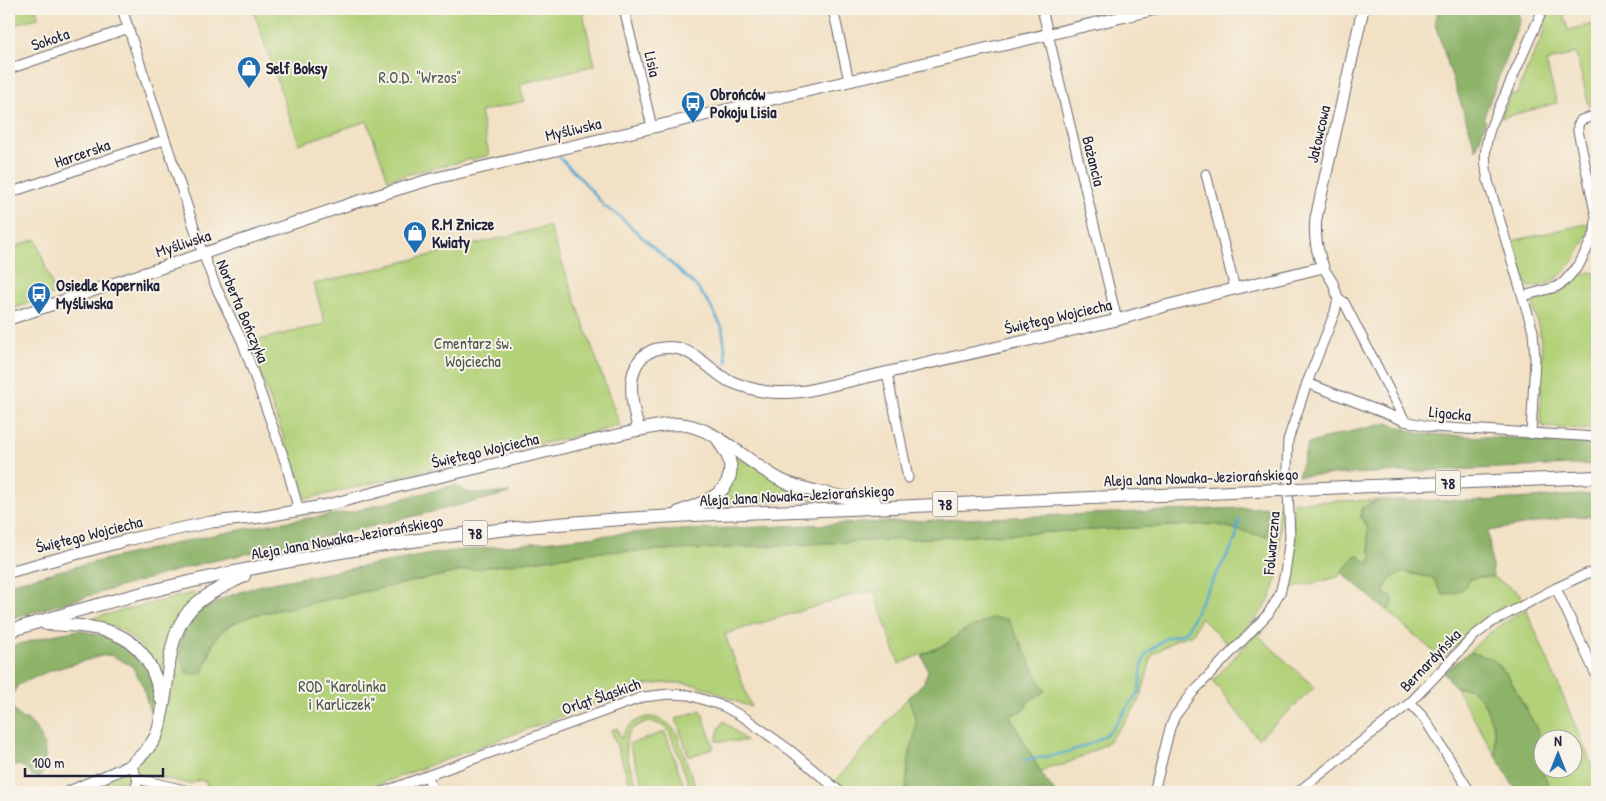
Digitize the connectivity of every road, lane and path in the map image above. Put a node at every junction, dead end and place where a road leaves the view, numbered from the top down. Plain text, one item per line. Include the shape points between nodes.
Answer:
1 (122, 9) edge
2 (624, 9) edge
3 (833, 9) edge
4 (1042, 9) edge
5 (1156, 9) edge
6 (1363, 9) edge
7 (1543, 9) edge
8 (129, 28) junction
9 (1047, 34) junction
10 (9, 69) edge
11 (849, 81) junction
12 (1597, 115) edge
13 (652, 127) junction
14 (164, 140) junction
15 (1206, 174) dead end
16 (9, 193) edge
17 (203, 254) junction
18 (1323, 267) junction
19 (1236, 289) junction
20 (1523, 296) junction
21 (1338, 298) junction
22 (9, 319) edge
23 (1117, 320) junction
24 (887, 373) junction
25 (1307, 383) junction
26 (1405, 421) junction
27 (640, 430) junction
28 (1531, 434) junction
29 (1597, 437) edge
30 (718, 439) junction
31 (1597, 477) edge
32 (908, 478) dead end
33 (900, 506) junction
34 (299, 511) junction
35 (668, 517) junction
36 (260, 568) junction
37 (1597, 571) edge
38 (9, 572) edge
39 (1556, 588) junction
40 (34, 623) junction
41 (9, 631) edge
42 (1597, 677) edge
43 (1410, 703) junction
44 (163, 709) junction
45 (131, 764) junction
46 (428, 776) junction
47 (138, 779) junction
48 (69, 792) edge
49 (136, 792) edge
50 (194, 792) edge
51 (383, 792) edge
52 (434, 792) edge
53 (840, 792) edge
54 (1154, 792) edge
55 (1298, 792) edge
56 (1470, 792) edge

1 - 8 street, Norberta Bończyka
2 - 13 street, Lisia
3 - 11 street
4 - 9 street, Bażancia
5 - 9 street, Myśliwska
6 - 18 street, Jałowcowa via 1316,218 1317,252
7 - 20 street via 1485,143 1488,182
8 - 10 street, Sokoła
8 - 14 street, Norberta Bończyka
9 - 11 street, Myśliwska
9 - 23 street, Bażancia
11 - 13 street, Myśliwska
12 - 20 street via 1581,120 1578,125 1596,216 1595,233 1579,264 1564,282
13 - 17 street, Myśliwska via 432,179
14 - 16 street, Harcerska
14 - 17 street, Norberta Bończyka
15 - 19 street
17 - 22 street, Myśliwska
17 - 34 street, Norberta Bończyka via 242,340 286,464
18 - 19 street, Świętego Wojciecha
18 - 21 street
19 - 23 street, Świętego Wojciecha
20 - 28 street via 1534,345
21 - 25 street, Folwarczna
21 - 26 street via 1344,302
23 - 24 street, Świętego Wojciecha
24 - 27 street, Świętego Wojciecha via 806,391 770,393 727,380 692,353 680,348 660,348 644,356 632,375 632,397
24 - 32 street
25 - 26 street, Ligocka
25 - 54 street, Folwarczna via 1288,440 1290,538 1280,593 1268,614 1194,690 1175,716
26 - 28 street, Ligocka via 1432,427
27 - 30 main road via 684,425
27 - 34 street, Świętego Wojciecha
28 - 29 street, Ligocka
30 - 33 main road via 785,481 815,491
30 - 35 main road via 730,469 728,481 721,492
31 - 33 main road, Aleja Jana Nowaka-Jeziorańskiego / 78, bridge
33 - 35 main road, Aleja Jana Nowaka-Jeziorańskiego / 78
34 - 38 street, Świętego Wojciecha via 194,526
35 - 36 main road, Aleja Jana Nowaka-Jeziorańskiego / 78 via 446,536
36 - 40 main road, Aleja Jana Nowaka-Jeziorańskiego / 78
36 - 44 main road via 208,594 190,610 179,626 172,647
37 - 39 street, Bernardyńska
39 - 42 street
39 - 43 street, Bernardyńska via 1492,622 1474,636
40 - 41 main road, Aleja Jana Nowaka-Jeziorańskiego / 78
40 - 44 main road via 99,628 134,645 157,678
43 - 55 street, Bernardyńska
43 - 56 street via 1424,718
44 - 45 main road via 157,734 145,752
45 - 47 street
45 - 48 street
46 - 51 street, Orląt Śląskich
46 - 52 street
46 - 53 street, Orląt Śląskich via 644,697 669,694 689,695 723,706 745,718
47 - 49 street
47 - 50 street

